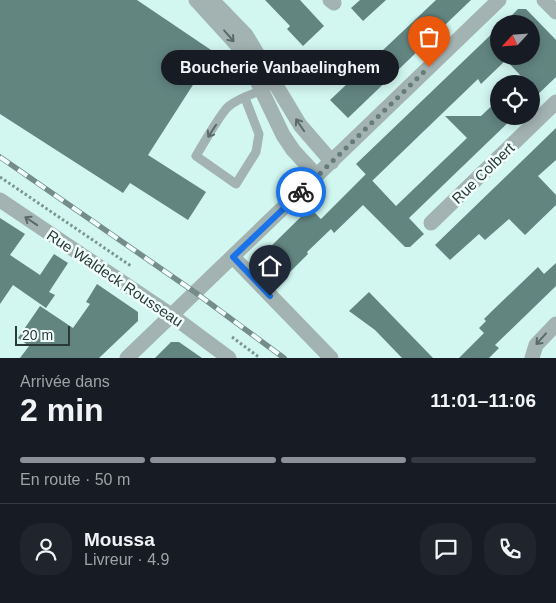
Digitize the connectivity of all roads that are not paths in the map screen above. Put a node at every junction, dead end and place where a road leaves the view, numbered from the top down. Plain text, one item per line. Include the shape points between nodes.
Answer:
1 (196, 0) edge
2 (212, 0) edge
3 (499, 0) edge
4 (544, 0) edge
5 (556, 12) edge
6 (277, 86) junction
7 (261, 90) junction
8 (245, 98) junction
9 (556, 102) edge
10 (332, 162) junction
11 (317, 176) junction
12 (0, 200) edge
13 (431, 223) dead end
14 (233, 257) junction
15 (172, 315) junction
16 (556, 324) edge
17 (127, 358) edge
18 (229, 358) edge
19 (331, 358) edge
20 (532, 358) edge

1 -> 7 street via 237,45
2 - 6 street via 246,35
3 - 10 street
4 - 5 street
6 - 7 lane
10 -> 6 street via 306,133
7 - 8 lane
7 - 11 street via 288,143
8 -> 8 lane via 228,106 196,156 236,184 256,152 259,134
9 - 13 street, Rue Colbert
10 - 11 street
11 - 14 street
15 -> 12 street, Rue Waldeck Rousseau
14 - 15 street
14 - 19 street
15 - 17 street
15 - 18 street, Rue Waldeck Rousseau
16 -> 20 street via 536,345

